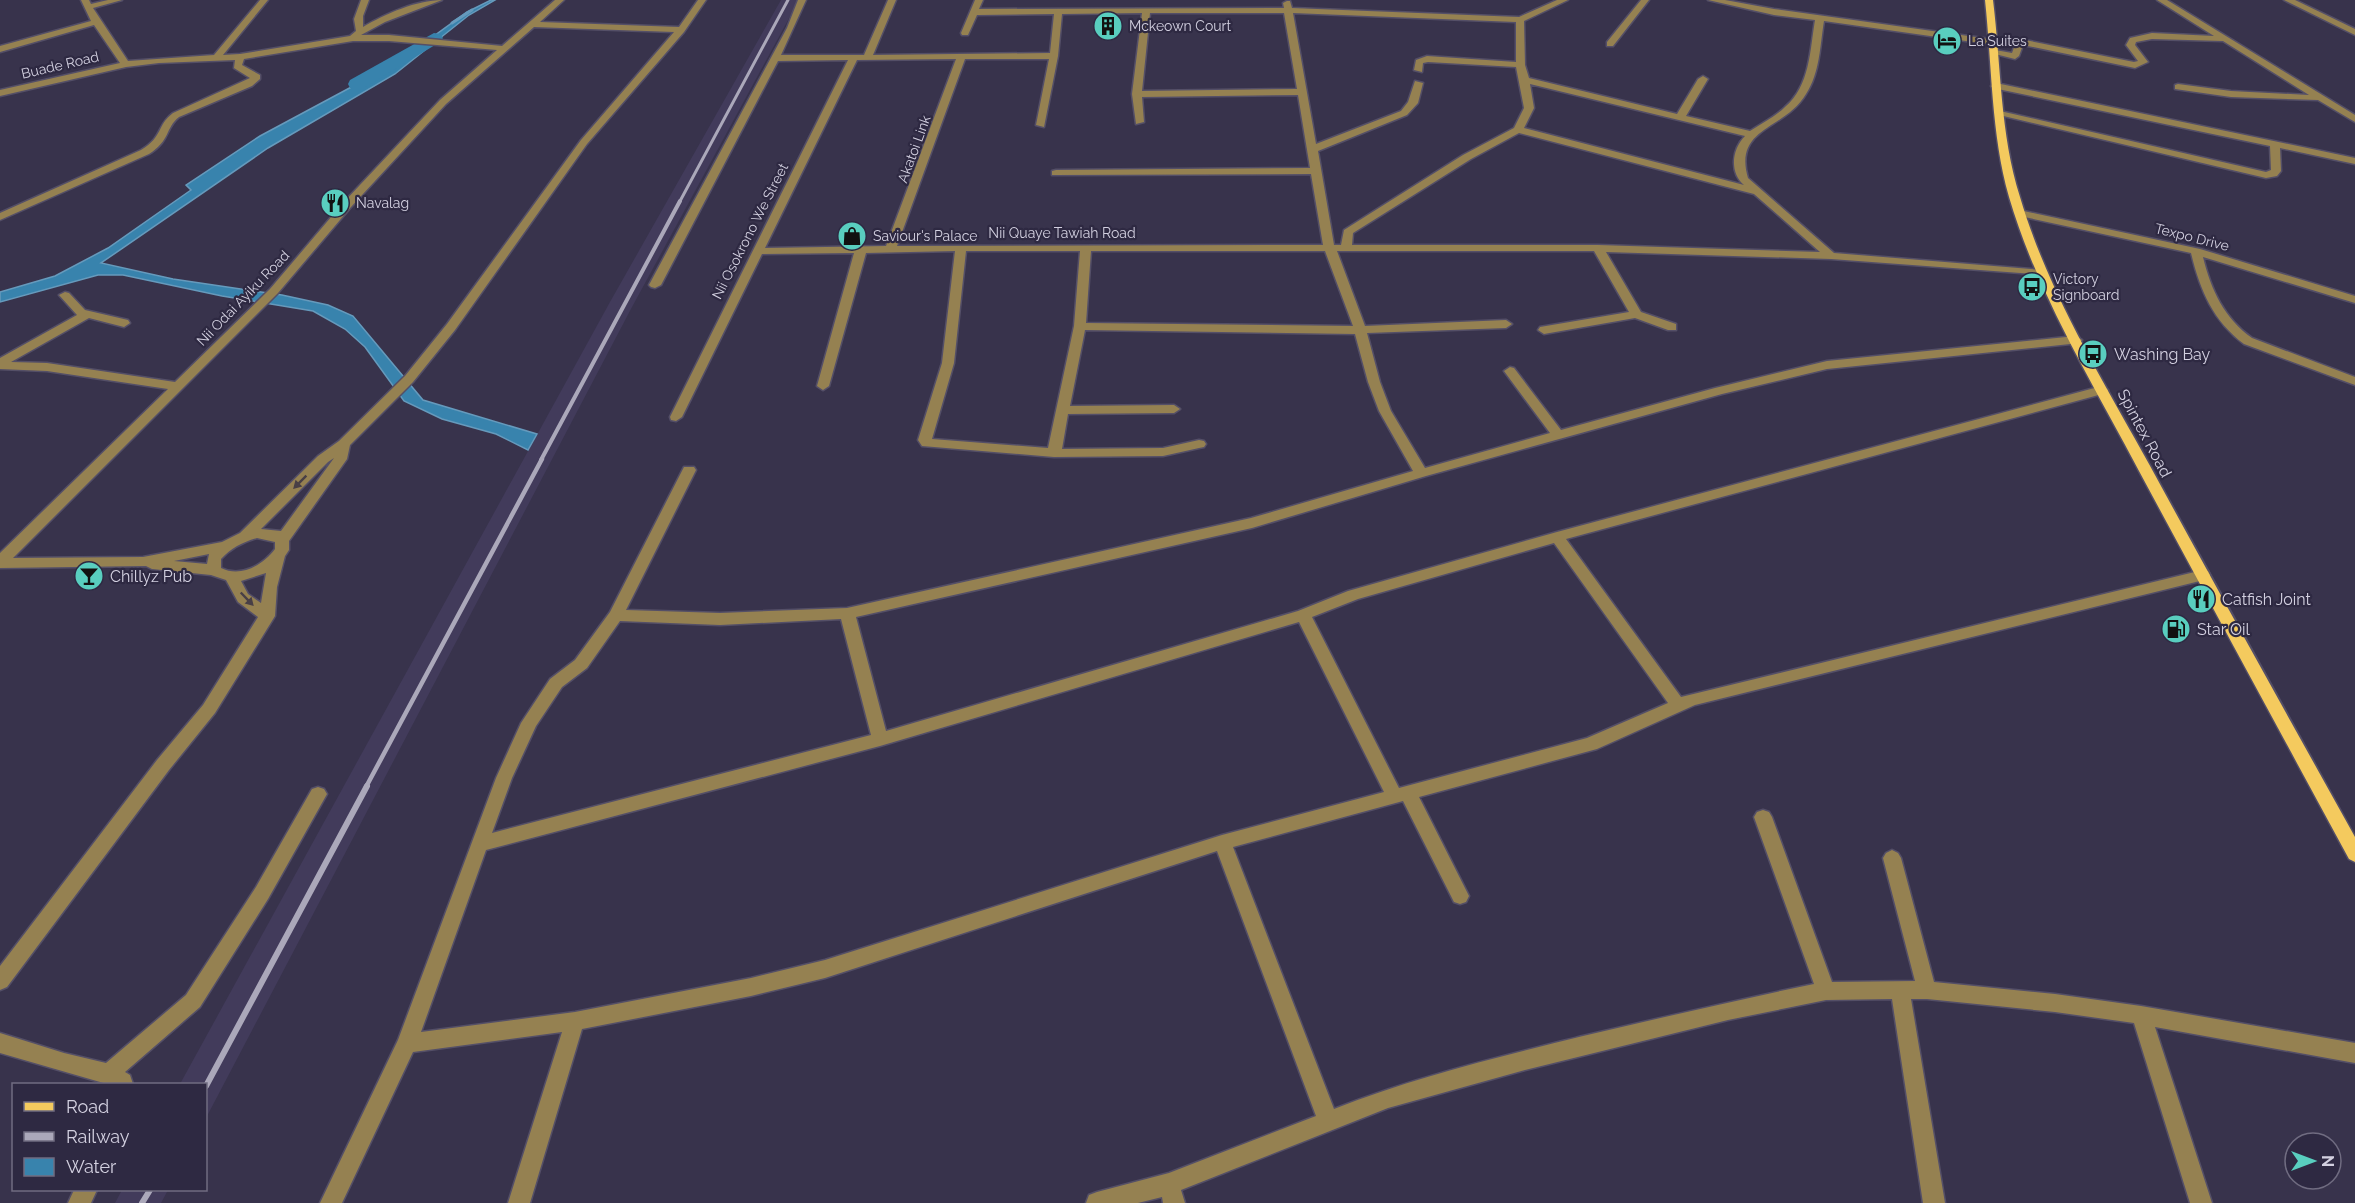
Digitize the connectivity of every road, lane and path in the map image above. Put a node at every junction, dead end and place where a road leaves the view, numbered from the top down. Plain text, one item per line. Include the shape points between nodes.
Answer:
1 (118, 0) edge
2 (264, 0) edge
3 (366, 0) edge
4 (438, 0) edge
5 (560, 0) edge
6 (702, 0) edge
7 (802, 0) edge
8 (892, 0) edge
9 (979, 0) edge
10 (1564, 0) edge
11 (1645, 0) edge
12 (1712, 0) edge
13 (1778, 0) edge
14 (1989, 0) edge
15 (2161, 0) edge
16 (2288, 0) edge
17 (87, 3) edge
18 (1288, 5) edge
19 (975, 12) junction
20 (1146, 12) junction
21 (1774, 12) junction
22 (1058, 13) junction
23 (1820, 18) junction
24 (1520, 20) junction
25 (96, 22) junction
26 (530, 24) junction
27 (681, 30) junction
28 (2355, 32) edge
29 (965, 33) dead end
30 (356, 35) junction
31 (2222, 39) junction
32 (1610, 44) dead end
33 (1994, 47) junction
34 (501, 48) junction
35 (0, 49) edge
36 (1053, 56) junction
37 (240, 57) junction
38 (216, 58) junction
39 (774, 58) junction
40 (961, 58) junction
41 (853, 59) junction
42 (867, 59) junction
43 (126, 64) junction
44 (1520, 65) junction
45 (1419, 70) dead end
46 (1703, 79) dead end
47 (1525, 80) junction
48 (1418, 83) dead end
49 (1996, 86) junction
50 (2178, 87) dead end
51 (1304, 92) junction
52 (0, 93) edge
53 (1137, 94) junction
54 (2318, 98) junction
55 (2000, 114) junction
56 (1680, 117) junction
57 (2355, 119) edge
58 (1139, 122) dead end
59 (1041, 125) dead end
60 (1518, 130) junction
61 (1750, 134) junction
62 (2275, 145) junction
63 (1313, 149) junction
64 (2355, 161) edge
65 (1316, 171) junction
66 (1056, 173) dead end
67 (1758, 192) junction
68 (2019, 213) junction
69 (0, 217) edge
70 (1329, 246) junction
71 (1346, 247) junction
72 (891, 248) junction
73 (961, 248) junction
74 (1086, 248) junction
75 (1598, 248) junction
76 (861, 249) junction
77 (758, 251) junction
78 (2196, 251) junction
79 (1831, 256) junction
80 (2042, 273) junction
81 (655, 285) dead end
82 (65, 295) dead end
83 (2355, 300) edge
84 (1636, 314) junction
85 (86, 315) junction
86 (124, 323) dead end
87 (1506, 324) dead end
88 (1080, 326) junction
89 (1672, 327) dead end
90 (1360, 330) junction
91 (1544, 330) dead end
92 (2076, 340) junction
93 (0, 364) edge
94 (1510, 371) dead end
95 (2355, 381) edge
96 (176, 386) junction
97 (823, 386) dead end
98 (2102, 390) junction
99 (1174, 409) dead end
100 (1063, 410) junction
101 (676, 417) dead end
102 (1558, 435) junction
103 (344, 444) junction
104 (1199, 444) dead end
105 (1054, 453) junction
106 (689, 470) dead end
107 (1420, 473) junction
108 (245, 536) junction
109 (1557, 537) junction
110 (282, 540) junction
111 (226, 546) junction
112 (278, 556) junction
113 (0, 562) edge
114 (143, 562) junction
115 (214, 570) junction
116 (2203, 575) junction
117 (231, 577) junction
118 (847, 613) junction
119 (616, 615) junction
120 (1304, 615) junction
121 (267, 616) junction
122 (1678, 705) junction
123 (880, 739) junction
124 (318, 794) dead end
125 (1401, 794) junction
126 (1762, 817) dead end
127 (1222, 842) junction
128 (480, 844) junction
129 (2355, 854) edge
130 (1892, 858) dead end
131 (1460, 896) dead end
132 (0, 981) edge
133 (1900, 990) junction
134 (1927, 990) junction
135 (1826, 991) junction
136 (2142, 1015) junction
137 (575, 1021) junction
138 (0, 1043) edge
139 (407, 1043) junction
140 (2355, 1053) edge
141 (116, 1079) edge
142 (1328, 1120) junction
143 (1172, 1193) edge
144 (331, 1203) edge
145 (519, 1203) edge
146 (1096, 1203) edge
147 (1934, 1203) edge
148 (2201, 1203) edge

1 - 17 street
2 - 38 street
3 - 30 street via 358,14
4 - 30 street
5 - 26 street, Nii Odai Ayiku Road
6 - 27 street
7 - 39 street
8 - 42 street
9 - 19 street
10 - 24 street
11 - 32 street
12 - 21 street
13 - 21 street
14 - 33 main road, Spintex Road
15 - 31 street
16 - 28 street
17 - 25 street
18 - 20 street
18 - 24 street
18 - 51 street
19 - 22 street
19 - 29 street
20 - 22 street
20 - 53 street
21 - 23 street
22 - 36 street
23 - 33 street
23 - 61 street via 1808,82 1797,102
24 - 44 street
25 - 35 street
25 - 43 street
26 - 27 street
26 - 34 street, Nii Odai Ayiku Road
27 - 103 street via 584,142 409,379
30 - 34 street
30 - 37 street, Buade Road
31 - 33 street via 2152,36 2133,40 2130,45 2144,62 2141,64 2020,42 2015,56
31 - 54 street
33 - 49 main road, Spintex Road
34 - 96 street, Nii Odai Ayiku Road via 442,102 274,291
36 - 40 street
36 - 59 street
37 - 38 street, Buade Road
37 - 69 street via 237,66 255,75 249,84 176,116 167,122 161,142 146,152
38 - 43 street, Buade Road
39 - 41 street
39 - 81 street
40 - 42 street
40 - 72 street, Akatoi Link
41 - 42 street
41 - 77 street, Nii Osokrono We Street
43 - 52 street, Buade Road
44 - 45 street via 1421,60
44 - 47 street
46 - 56 street
47 - 56 street
47 - 60 street via 1529,108
48 - 63 street via 1413,103 1404,113
49 - 55 main road, Spintex Road
49 - 62 street
50 - 54 street
51 - 53 street
51 - 63 street
53 - 58 street
54 - 57 street
55 - 62 street via 2266,175 2276,171
55 - 68 main road, Spintex Road
56 - 61 street
60 - 67 street
60 - 71 street via 1467,157 1348,232
61 - 67 street via 1740,150 1737,166
62 - 64 street
63 - 65 street
65 - 66 street
65 - 70 street
67 - 79 street
68 - 78 street, Texpo Drive
68 - 80 main road, Spintex Road
70 - 71 street, Nii Quaye Tawiah Road
70 - 74 street, Nii Quaye Tawiah Road
70 - 90 street
71 - 75 street, Nii Quaye Tawiah Road
72 - 73 street, Nii Quaye Tawiah Road
72 - 76 street, Nii Quaye Tawiah Road
73 - 74 street, Nii Quaye Tawiah Road
73 - 105 street via 948,363 925,440 934,445
74 - 88 street
75 - 79 street, Nii Quaye Tawiah Road
75 - 84 street
76 - 77 street, Nii Quaye Tawiah Road
76 - 97 street
77 - 101 street, Nii Osokrono We Street
78 - 83 street, Texpo Drive
78 - 95 street via 2203,280 2219,313 2237,334
79 - 80 street, Nii Quaye Tawiah Road
80 - 92 main road, Spintex Road
82 - 85 street
84 - 89 street
84 - 91 street
85 - 86 street
85 - 93 street
87 - 90 street
88 - 90 street
88 - 100 street
90 - 107 street via 1385,411
92 - 98 main road, Spintex Road
92 - 102 street via 1827,365
93 - 96 street
94 - 102 street
96 - 113 street, Nii Odai Ayiku Road
98 - 109 street
98 - 116 main road, Spintex Road
99 - 100 street
100 - 105 street
102 - 107 street
103 -> 108 street via 323,459
103 - 110 street via 340,459
104 - 105 street via 1163,452
106 - 119 street
107 - 118 street via 1252,522
108 - 110 street via 268,533
108 - 111 street
109 - 120 street via 1353,595
109 - 122 street
110 - 112 street
111 - 114 street
111 - 115 street via 214,558
112 - 117 street via 258,570
112 - 121 street
113 - 114 street
114 - 115 street
115 - 117 street
116 - 122 street
116 - 129 main road, Spintex Road
117 -> 121 street via 243,598
118 - 119 street via 720,619
118 - 123 street
119 - 128 street via 581,664 556,683 529,723
120 - 123 street
120 - 125 street
121 - 132 street via 209,709
122 - 125 street via 1591,744
123 - 128 street
124 - 141 street via 262,893 193,1001
125 - 127 street
125 - 131 street
126 - 135 street
127 - 137 street via 825,969
127 - 142 street
128 - 139 street
130 - 134 street
133 - 134 street
133 - 135 street
133 - 147 street
134 - 136 street
135 - 142 street via 1525,1060 1388,1098
136 - 140 street
136 - 148 street
137 - 139 street
137 - 145 street
138 - 141 street
139 - 144 street
142 - 143 street
143 - 146 street

